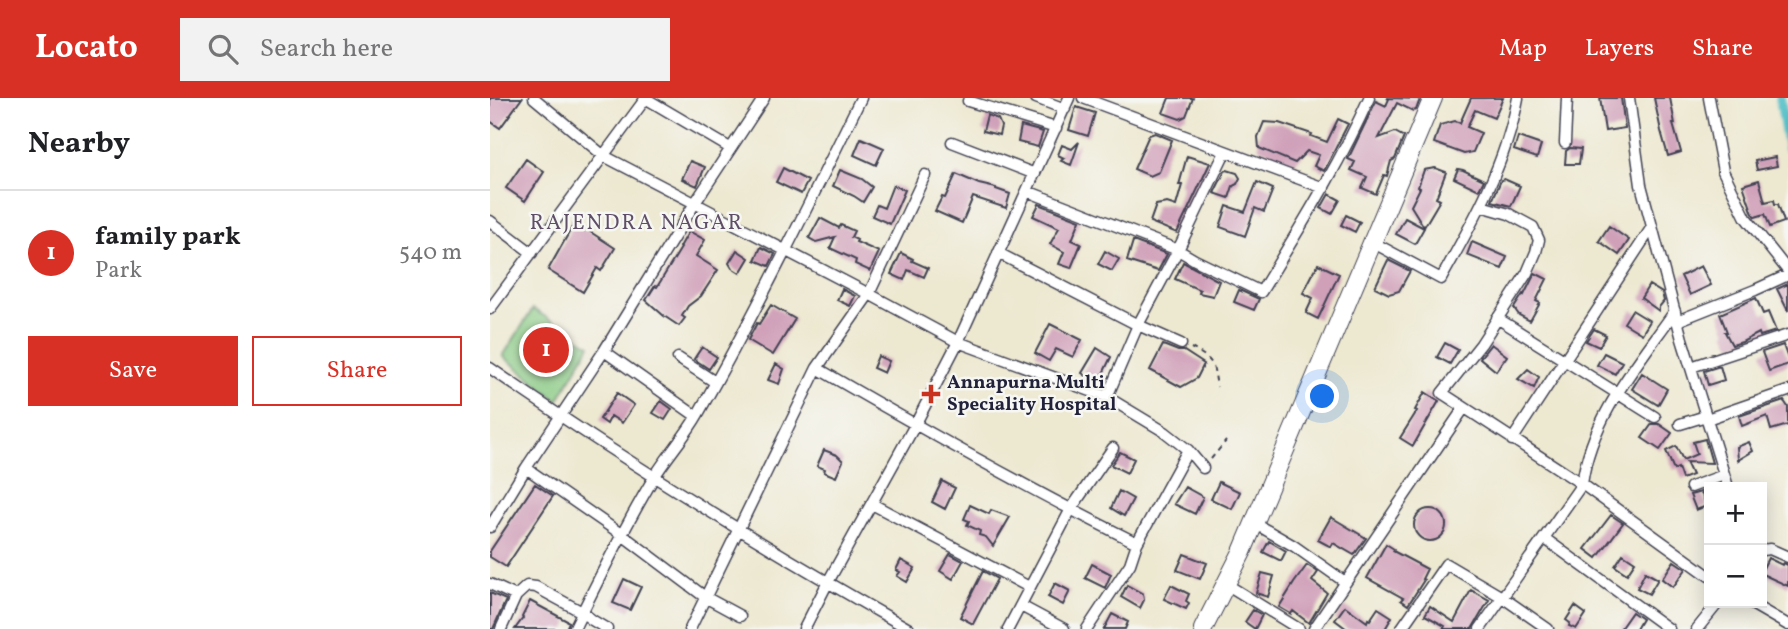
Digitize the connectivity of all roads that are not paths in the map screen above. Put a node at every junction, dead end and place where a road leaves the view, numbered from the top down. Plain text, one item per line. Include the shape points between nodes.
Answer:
1 (534, 98) edge
2 (645, 98) edge
3 (764, 98) edge
4 (861, 98) edge
5 (1035, 98) edge
6 (1083, 98) edge
7 (1369, 98) edge
8 (1433, 98) edge
9 (1518, 98) edge
10 (1567, 98) edge
11 (1629, 98) edge
12 (1709, 98) edge
13 (968, 101) dead end
14 (1067, 103) edge
15 (1056, 128) junction
16 (952, 142) dead end
17 (1565, 143) dead end
18 (730, 148) junction
19 (1225, 152) junction
20 (604, 156) junction
21 (1035, 174) junction
22 (925, 175) dead end
23 (1324, 188) junction
24 (1027, 191) junction
25 (695, 203) junction
26 (1481, 206) junction
27 (490, 221) edge
28 (1652, 227) junction
29 (1372, 242) junction
30 (786, 250) junction
31 (1178, 250) junction
32 (532, 253) junction
33 (998, 253) junction
34 (1788, 273) edge
35 (869, 294) junction
36 (490, 309) edge
37 (1676, 316) junction
38 (1497, 318) junction
39 (1138, 325) junction
40 (1788, 335) edge
41 (958, 342) junction
42 (1181, 344) road end
43 (604, 351) junction
44 (678, 358) dead end
45 (1565, 360) junction
46 (1691, 367) junction
47 (490, 368) edge
48 (817, 368) junction
49 (715, 382) junction
50 (1788, 391) edge
51 (1617, 393) junction
52 (1107, 397) junction
53 (1464, 408) junction
54 (696, 416) junction
55 (561, 417) junction
56 (1655, 417) dead end
57 (1707, 418) junction
58 (1680, 424) dead end
59 (915, 425) junction
60 (1512, 440) junction
61 (1113, 448) dead end
62 (1188, 450) junction
63 (526, 468) junction
64 (1203, 468) road end
65 (1724, 475) junction
66 (655, 476) junction
67 (1726, 482) edge
68 (1582, 484) junction
69 (1691, 487) dead end
70 (872, 504) junction
71 (1072, 509) junction
72 (1254, 523) junction
73 (490, 527) edge
74 (738, 529) junction
75 (621, 534) junction
76 (1544, 538) junction
77 (1137, 543) junction
78 (1767, 549) edge
79 (1788, 557) edge
80 (1704, 572) edge
81 (828, 582) junction
82 (1345, 582) junction
83 (490, 584) edge
84 (1226, 584) junction
85 (1029, 587) junction
86 (516, 596) junction
87 (705, 597) junction
88 (1502, 597) junction
89 (1021, 606) junction
90 (1713, 608) edge
91 (1759, 608) edge
92 (582, 612) junction
93 (740, 616) dead end
94 (1788, 625) edge
95 (501, 629) edge
96 (574, 629) edge
97 (607, 629) edge
98 (690, 629) edge
99 (804, 629) edge
100 (909, 629) edge
101 (1008, 629) edge
102 (1064, 629) edge
103 (1087, 629) edge
104 (1203, 629) edge
105 (1299, 629) edge
106 (1314, 629) edge
107 (1401, 629) edge
108 (1480, 629) edge
109 (1548, 629) edge
110 (1668, 629) edge
111 (1697, 629) edge

1 - 20 street
2 - 18 street
2 - 20 street
3 - 18 street
4 - 30 street
5 - 14 street
6 - 19 street
7 - 23 street
8 - 29 main road
9 - 26 street via 1504,151
10 - 17 street
11 - 28 street
12 - 34 street via 1723,171 1746,218
13 - 15 street
14 - 15 street
15 - 21 street
16 - 21 street
18 - 25 street
19 - 23 street
19 - 31 street
20 - 25 street
20 - 32 street
21 - 24 street
22 - 35 street
23 - 31 street via 1261,292
24 - 31 street
24 - 33 street
25 - 30 street
25 - 43 street
26 - 29 street via 1441,279
26 - 38 street via 1534,227 1538,240 1527,273
27 - 32 street
28 - 37 street
28 - 45 street
29 - 72 main road
30 - 35 street
30 - 49 street
31 - 39 street
32 - 36 street
33 - 39 street
33 - 41 street
34 - 37 street via 1755,290
35 - 41 street
35 - 48 street
37 - 46 street
37 - 51 street
38 - 45 street
38 - 53 street via 1442,393
39 - 42 street
39 - 52 street
40 - 46 street
41 - 52 street
41 - 59 street
43 - 54 street
43 - 55 street
44 - 49 street
45 - 51 street
45 - 60 street
46 - 57 street
47 - 55 street
48 - 59 street
48 - 74 street
49 - 54 street
50 - 57 street
51 - 56 street
51 - 68 street via 1593,437
52 - 62 street
53 - 60 street
53 - 82 street
54 - 66 street
55 - 63 street
55 - 66 street
57 - 58 street
57 - 65 street
59 - 70 street
59 - 71 street
60 - 68 street
61 - 71 street
62 - 64 street
62 - 77 street
63 - 73 street
63 - 75 street
65 - 67 street
65 - 69 street
66 - 74 street
66 - 75 street
68 - 76 street
68 - 80 street
70 - 81 street
70 - 85 street
71 - 77 street
71 - 85 street
72 - 82 street
72 - 84 main road
74 - 81 street
74 - 87 street
75 - 87 street
75 - 92 street
76 - 88 street
76 - 110 street
77 - 103 street via 1130,564
78 - 79 street
81 - 99 street
81 - 100 street
82 - 106 street
83 - 86 street
84 - 104 main road
84 - 105 street
85 - 89 street
86 - 92 street via 527,586 536,587
86 - 95 street
87 - 93 street
87 - 98 street
88 - 107 street via 1446,564
88 - 108 street
88 - 109 street
89 - 101 street
89 - 102 street
90 - 111 street
91 - 94 street
92 - 96 street
92 - 97 street

